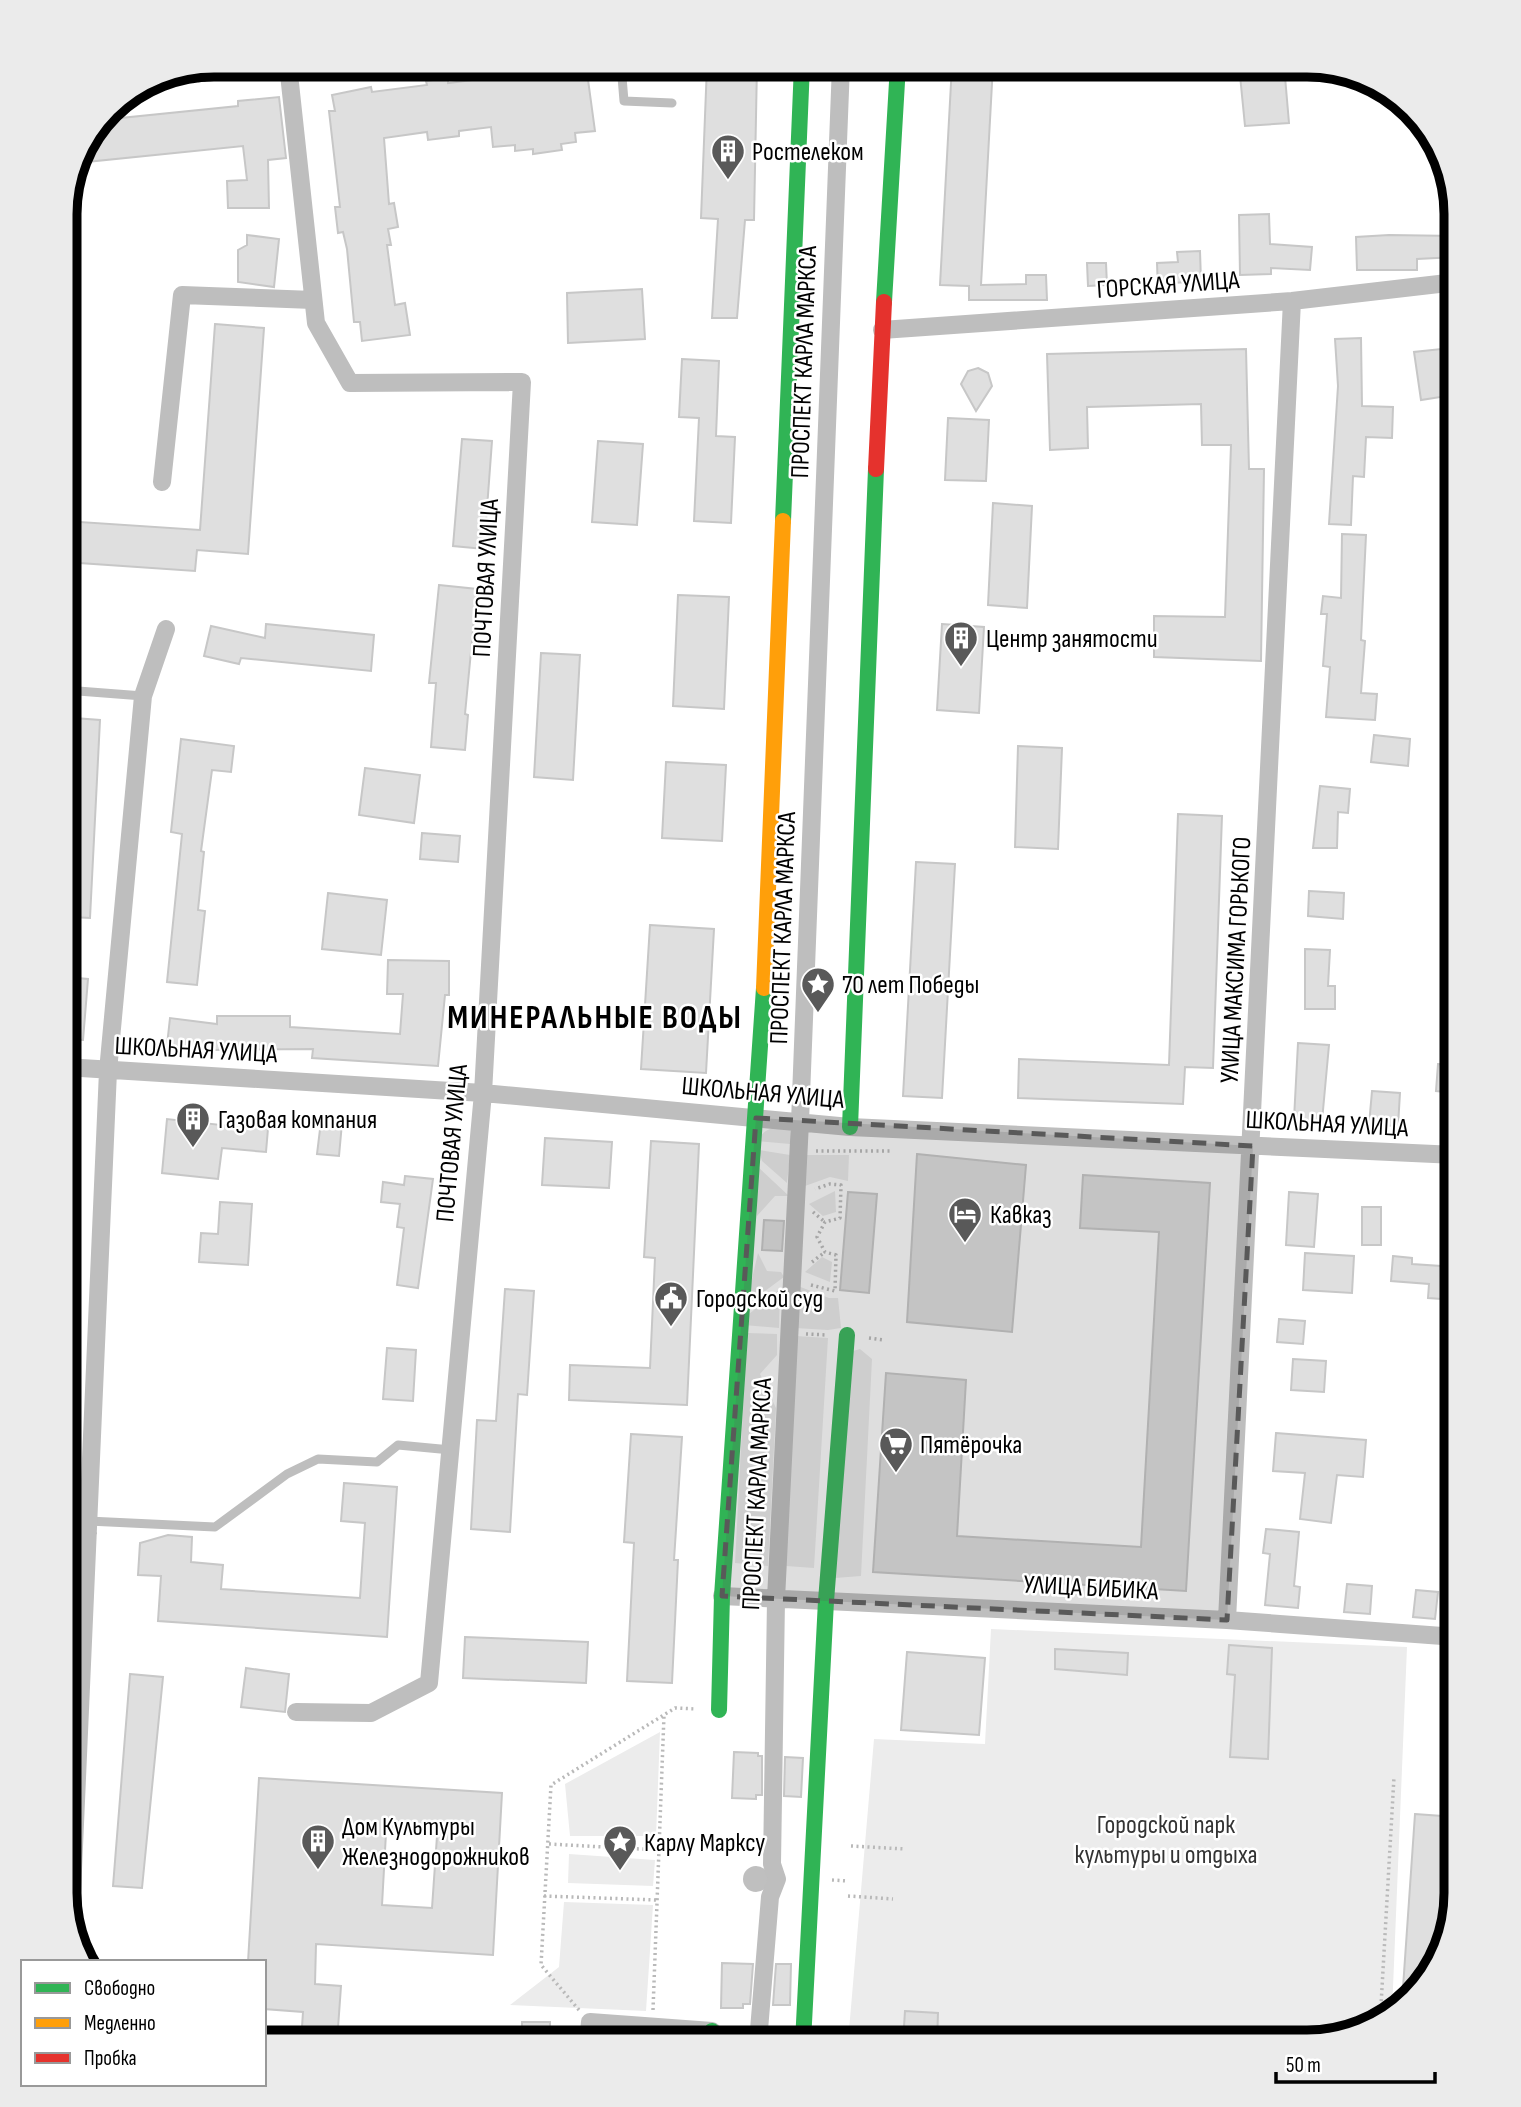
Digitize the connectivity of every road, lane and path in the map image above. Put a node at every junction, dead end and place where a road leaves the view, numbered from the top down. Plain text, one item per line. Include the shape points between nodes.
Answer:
1 (227, 77) edge
2 (289, 77) edge
3 (622, 77) edge
4 (801, 77) edge
5 (841, 77) edge
6 (897, 77) edge
7 (172, 84) edge
8 (672, 103) dead end
9 (1444, 283) edge
10 (313, 300) junction
11 (1292, 301) junction
12 (882, 330) junction
13 (162, 482) dead end
14 (166, 629) dead end
15 (77, 691) edge
16 (143, 696) junction
17 (77, 1069) edge
18 (108, 1071) junction
19 (482, 1093) junction
20 (757, 1118) junction
21 (800, 1122) junction
22 (850, 1126) junction
23 (1253, 1146) junction
24 (799, 1151) junction
25 (891, 1152) dead end
26 (1444, 1154) edge
27 (796, 1200) junction
28 (825, 1222) junction
29 (792, 1283) junction
30 (790, 1333) junction
31 (847, 1335) junction
32 (883, 1340) dead end
33 (450, 1450) junction
34 (88, 1527) junction
35 (77, 1529) edge
36 (722, 1596) junction
37 (776, 1599) junction
38 (826, 1601) junction
39 (1227, 1620) junction
40 (1444, 1636) edge
41 (719, 1710) joint
42 (296, 1712) dead end
43 (664, 1715) junction
44 (1394, 1777) dead end
45 (77, 1778) edge
46 (549, 1844) junction
47 (851, 1846) dead end
48 (905, 1849) dead end
49 (659, 1850) junction
50 (544, 1896) junction
51 (848, 1896) dead end
52 (893, 1899) dead end
53 (657, 1900) junction
54 (1381, 2009) edge
55 (590, 2022) junction
56 (652, 2027) junction
57 (589, 2030) edge
58 (670, 2030) edge
59 (759, 2030) edge
60 (804, 2030) edge

1 - 7 path
2 - 10 street
3 - 8 lane via 624,101
4 - 20 street, ПРОСПЕКТ КАРЛА МАРКСА
5 - 21 street, ПРОСПЕКТ КАРЛА МАРКСА
6 - 12 street
9 - 11 street, ГОРСКАЯ УЛИЦА
10 - 13 street via 181,295
10 - 19 street, ПОЧТОВАЯ УЛИЦА via 316,323 350,383 522,382
11 - 12 street, ГОРСКАЯ УЛИЦА
11 - 23 street, УЛИЦА МАКСИМА ГОРЬКОГО
12 - 22 street
14 - 16 street
15 - 16 lane
16 - 18 street
17 - 18 street, ШКОЛЬНАЯ УЛИЦА
18 - 19 street, ШКОЛЬНАЯ УЛИЦА
18 - 34 street
19 - 20 street, ШКОЛЬНАЯ УЛИЦА
19 - 33 street, ПОЧТОВАЯ УЛИЦА
20 - 21 street, ШКОЛЬНАЯ УЛИЦА
20 - 36 street, ПРОСПЕКТ КАРЛА МАРКСА
21 - 22 street, ШКОЛЬНАЯ УЛИЦА
21 - 24 street, ПРОСПЕКТ КАРЛА МАРКСА
22 - 23 street, ШКОЛЬНАЯ УЛИЦА
23 - 26 street, ШКОЛЬНАЯ УЛИЦА
23 - 39 street, УЛИЦА МАКСИМА ГОРЬКОГО
24 - 25 path
24 - 27 street, ПРОСПЕКТ КАРЛА МАРКСА
27 - 28 path
27 - 28 path via 812,1189 841,1185 840,1218
27 - 29 street, ПРОСПЕКТ КАРЛА МАРКСА
28 - 29 path via 817,1237 825,1252 836,1255 835,1291
29 - 30 street, ПРОСПЕКТ КАРЛА МАРКСА
30 - 31 path
30 - 37 street, ПРОСПЕКТ КАРЛА МАРКСА
31 - 32 path
31 - 38 street
33 - 34 lane via 398,1445 377,1462 318,1459 287,1474 215,1527
33 - 42 street, ПОЧТОВАЯ УЛИЦА via 429,1683 371,1713
34 - 35 street
34 - 45 street
36 - 37 street, УЛИЦА БИБИКА
36 - 41 street, ПРОСПЕКТ КАРЛА МАРКСА
37 - 38 street, УЛИЦА БИБИКА
37 - 59 street, ПРОСПЕКТ КАРЛА МАРКСА via 772,1864 777,1879 770,1898
38 - 39 street, УЛИЦА БИБИКА
38 - 60 street
39 - 40 street, УЛИЦА БИБИКА
41 - 43 path via 675,1708
43 - 46 path via 551,1785
43 - 49 path
44 - 54 path
46 - 49 path
46 - 50 path
47 - 48 path
49 - 53 path
50 - 53 path
50 - 55 path via 541,1965
51 - 52 path
53 - 56 path
55 - 56 street
55 - 57 street
56 - 58 street

